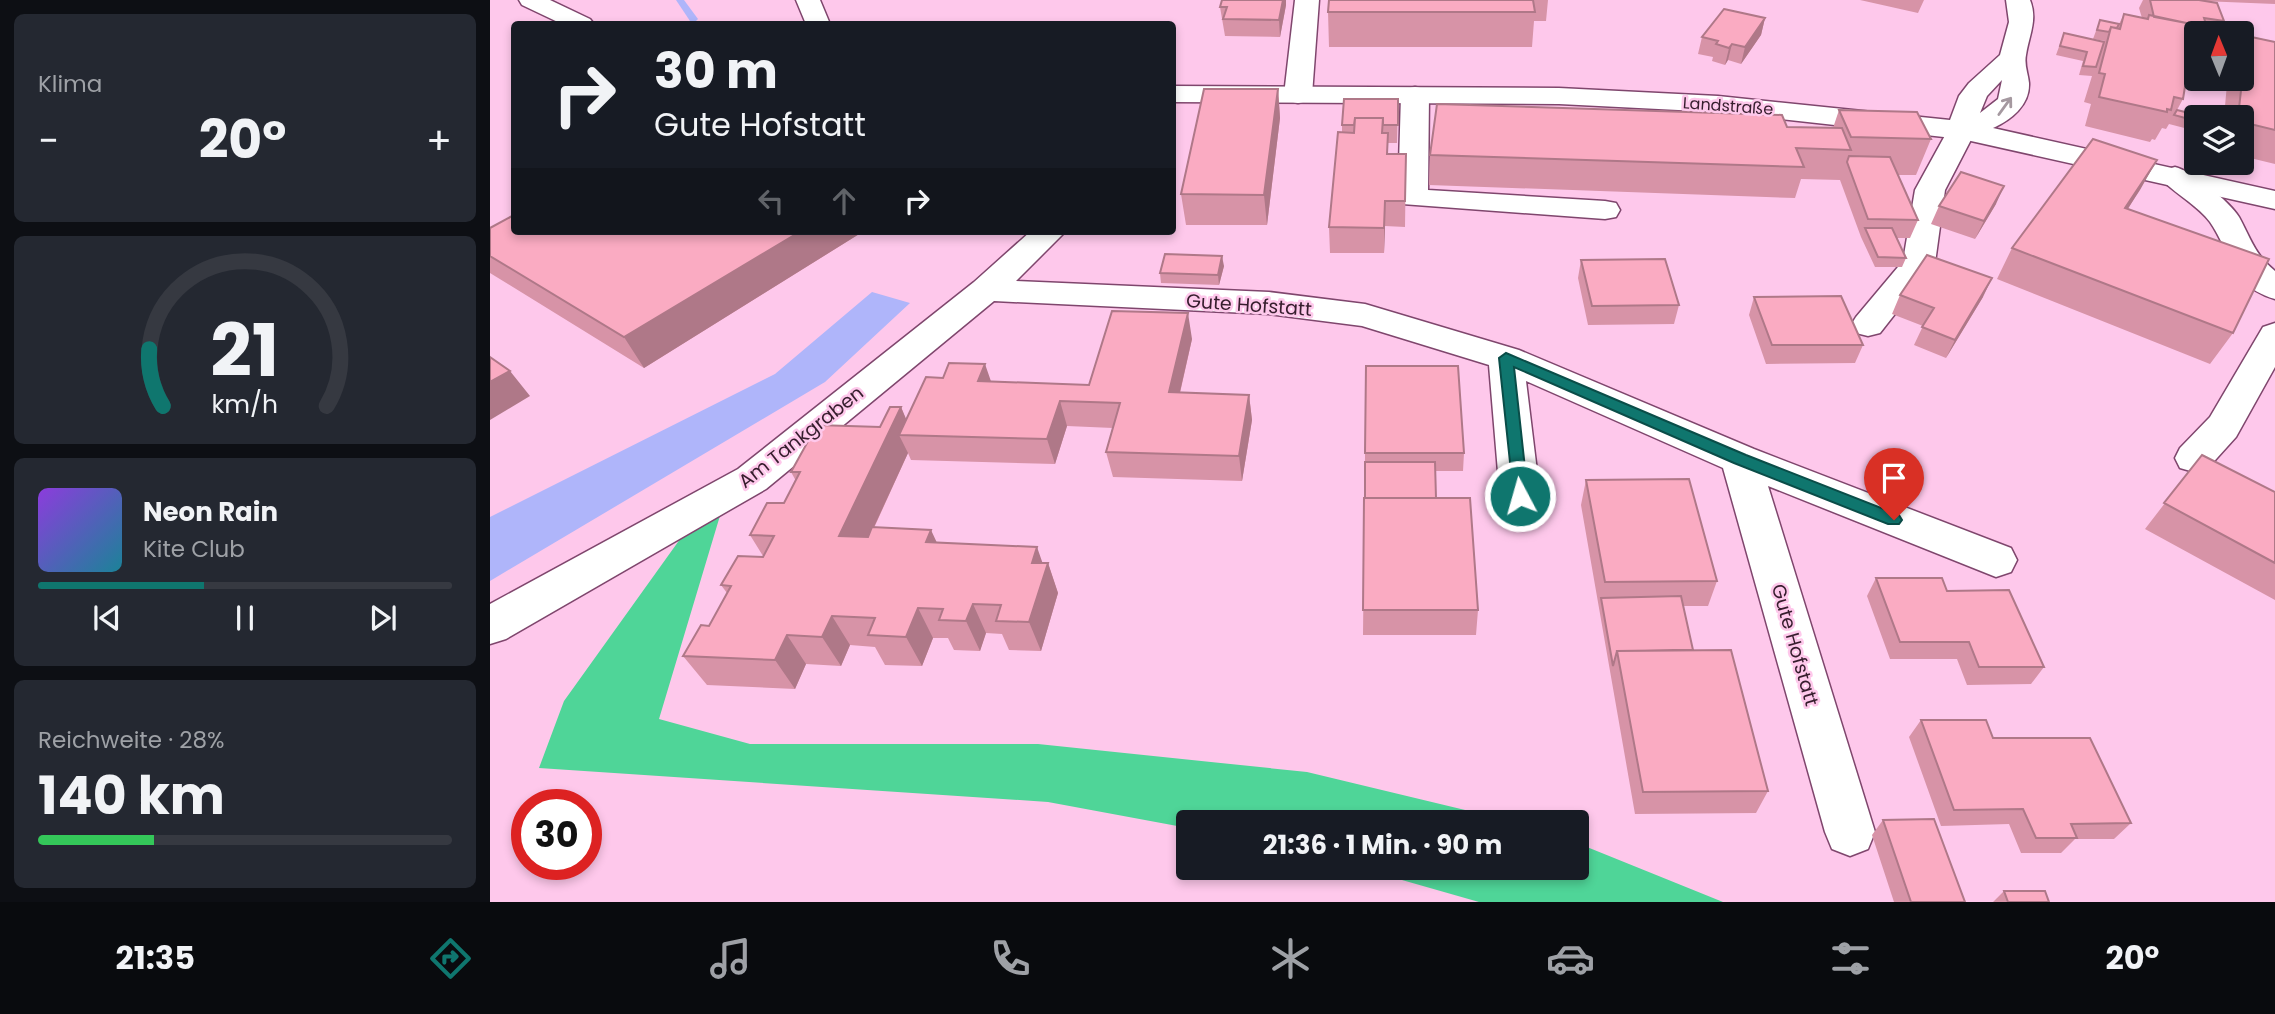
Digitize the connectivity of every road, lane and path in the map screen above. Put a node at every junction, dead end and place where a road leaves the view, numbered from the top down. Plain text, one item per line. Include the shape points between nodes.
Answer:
1 (531, 0) edge
2 (808, 0) edge
3 (1307, 0) edge
4 (2018, 0) edge
5 (575, 21) edge
6 (817, 21) edge
7 (1297, 95) junction
8 (1415, 95) junction
9 (1176, 97) edge
10 (1962, 130) junction
11 (2175, 176) junction
12 (2275, 200) edge
13 (1605, 210) dead end
14 (1046, 235) edge
15 (2275, 288) edge
16 (986, 290) junction
17 (1868, 325) dead end
18 (2275, 335) edge
19 (1506, 358) junction
20 (2194, 458) dead end
21 (1740, 459) junction
22 (1520, 496) dead end
23 (1996, 561) dead end
24 (490, 625) edge
25 (1850, 832) dead end

1 - 5 street
2 - 6 street
3 - 7 street
4 - 10 street via 2023,20 2012,58 2015,89 1997,117
7 - 8 street, Landstraße
7 - 9 street, Landstraße
8 - 10 street, Landstraße via 1718,104
8 - 13 street via 1413,198
10 - 11 street, Landstraße
10 - 17 street via 1930,190 1919,263
11 - 12 street, Landstraße
11 - 15 street via 2223,217 2246,264
14 - 16 street, Am Tankgraben
16 - 19 street, Gute Hofstatt via 1269,303 1365,316
16 - 24 street, Am Tankgraben via 752,479
18 - 20 street via 2223,428
19 - 21 street, Gute Hofstatt
19 - 22 street
21 - 23 street, Gute Hofstatt
21 - 25 street, Gute Hofstatt

